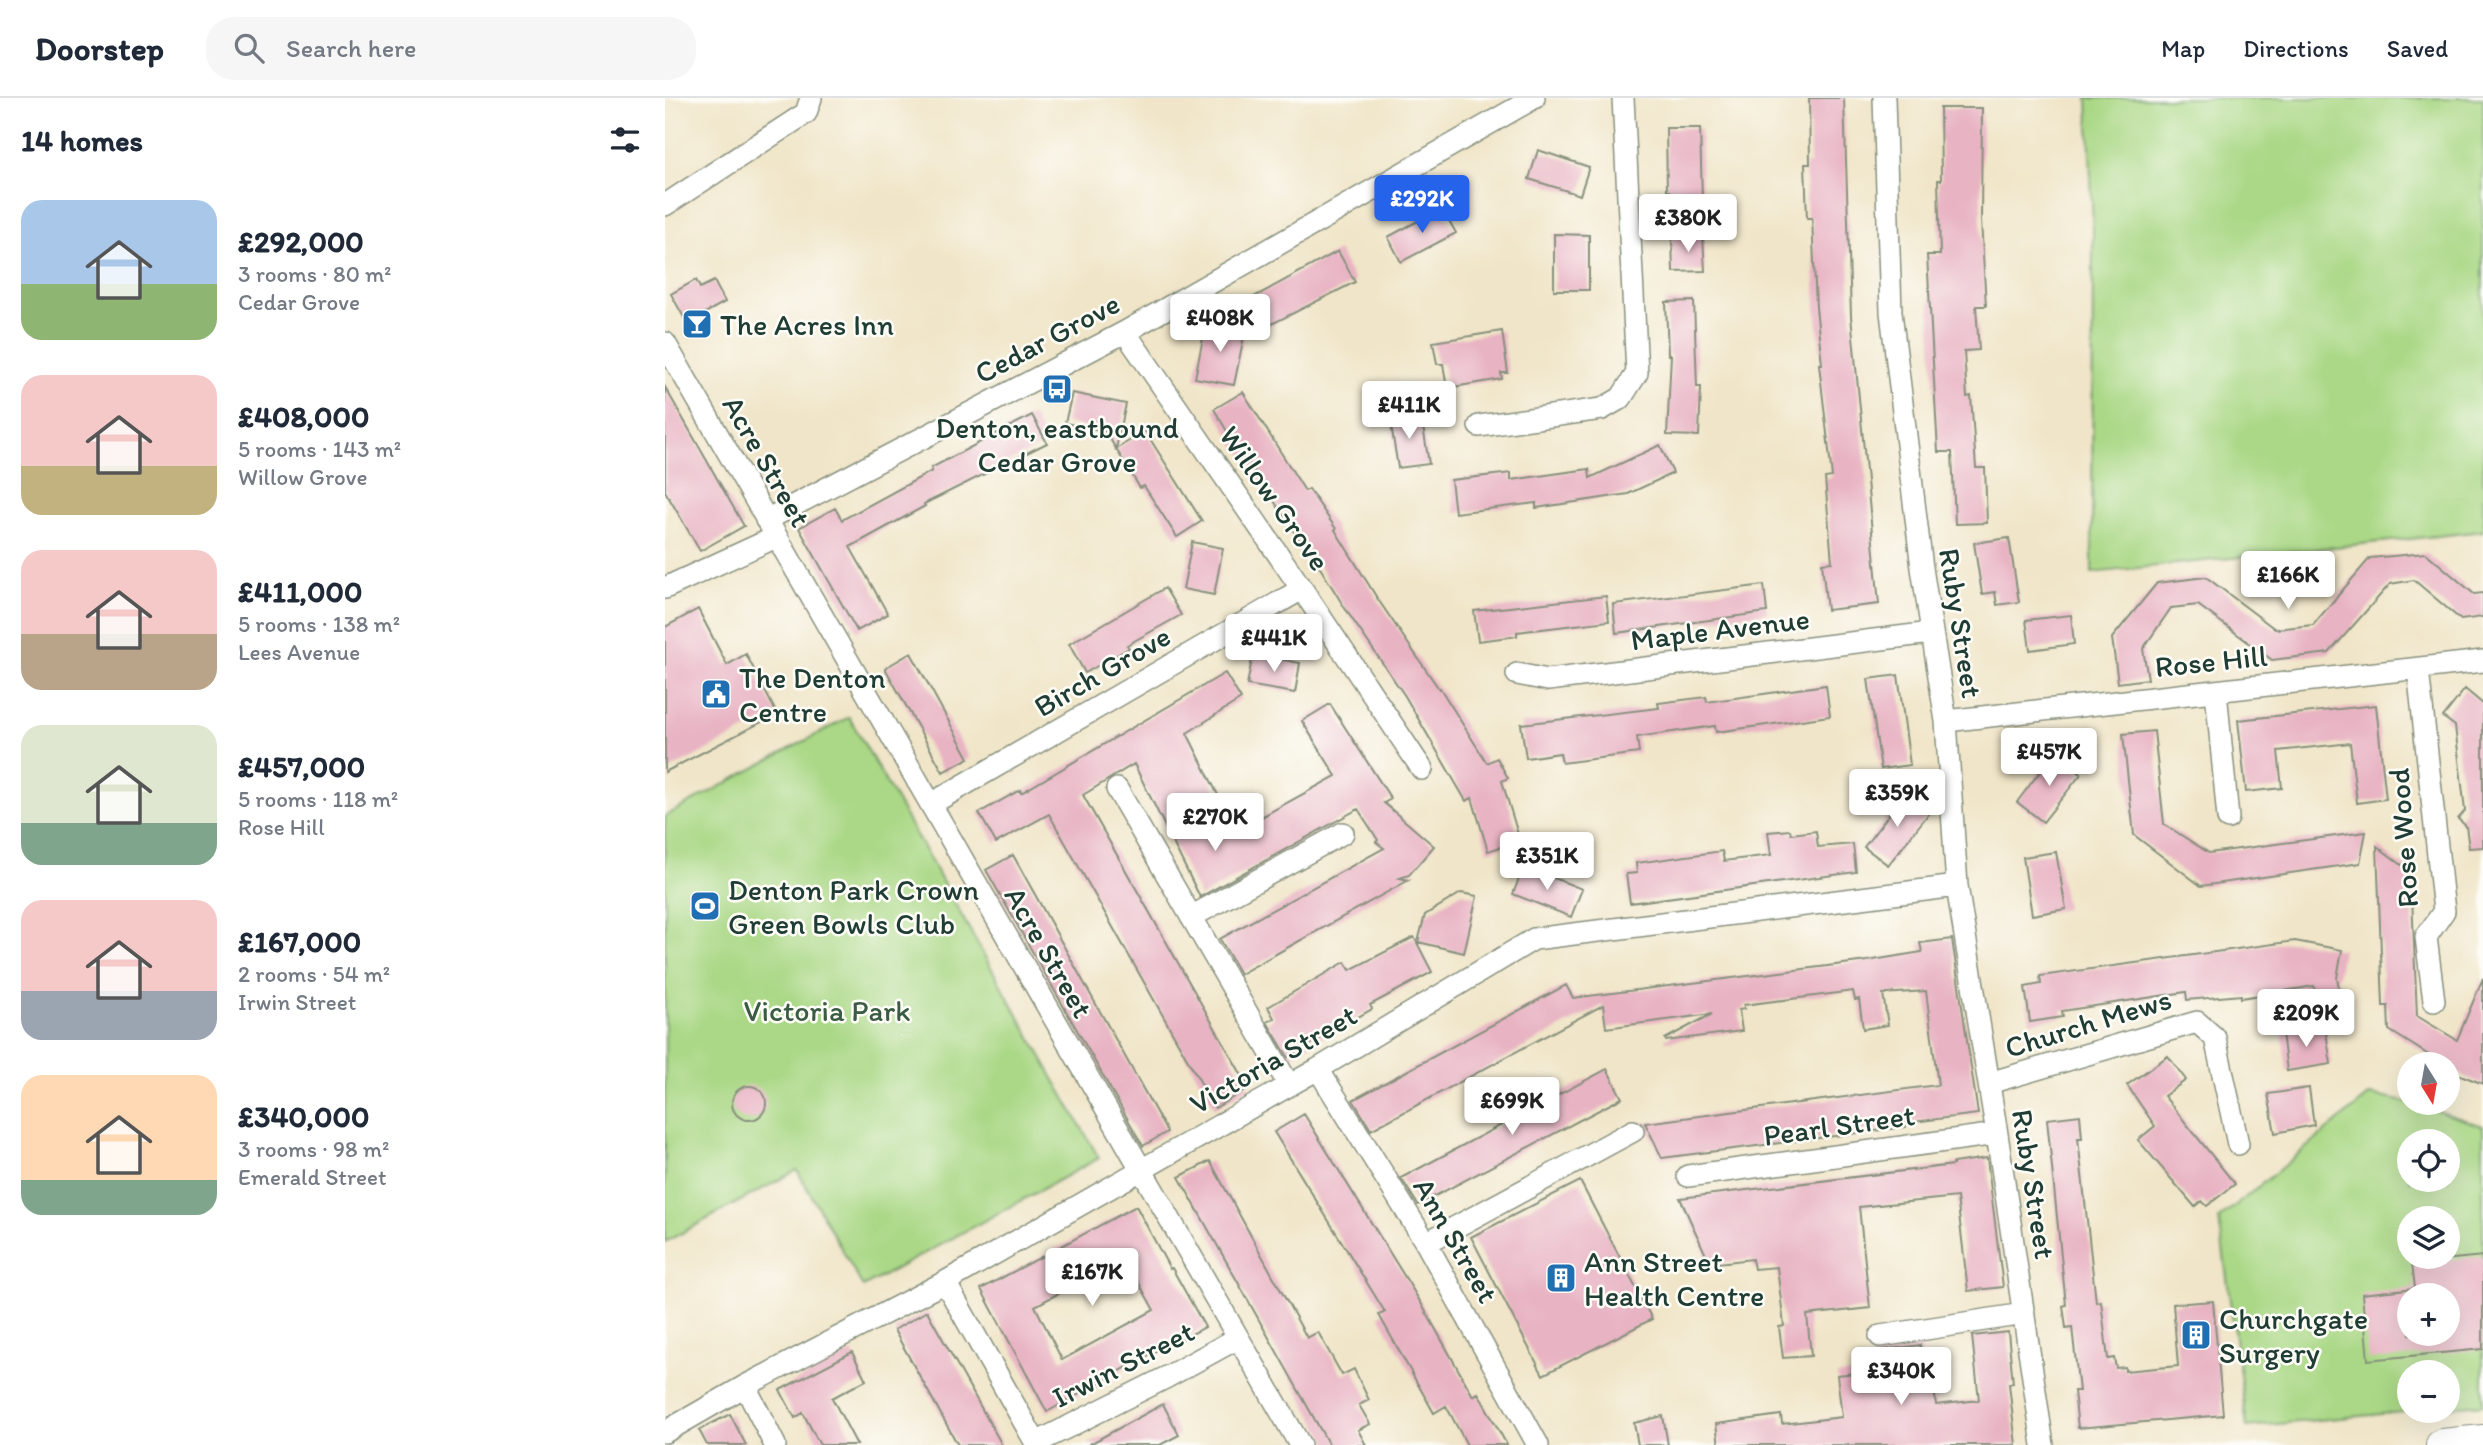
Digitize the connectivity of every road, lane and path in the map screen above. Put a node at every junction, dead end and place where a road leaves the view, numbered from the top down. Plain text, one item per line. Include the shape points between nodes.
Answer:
1 (811, 98) edge
2 (1534, 98) edge
3 (1623, 98) edge
4 (1884, 98) edge
5 (1504, 105) edge
6 (665, 205) edge
7 (1125, 331) junction
8 (665, 343) edge
9 (1479, 426) dead end
10 (771, 528) junction
11 (665, 589) edge
12 (1302, 589) junction
13 (1931, 633) junction
14 (2483, 661) edge
15 (2418, 669) junction
16 (1517, 674) dead end
17 (2216, 691) junction
18 (1946, 721) junction
19 (1422, 769) dead end
20 (1117, 789) dead end
21 (931, 804) junction
22 (2228, 818) dead end
23 (1343, 833) dead end
24 (1957, 886) junction
25 (1191, 917) junction
26 (2434, 1001) dead end
27 (1318, 1069) junction
28 (1989, 1083) junction
29 (1289, 1085) junction
30 (1633, 1131) dead end
31 (1997, 1134) junction
32 (2238, 1144) dead end
33 (1141, 1170) junction
34 (1688, 1175) dead end
35 (1426, 1244) junction
36 (945, 1282) junction
37 (2024, 1314) junction
38 (1879, 1336) dead end
39 (1238, 1338) junction
40 (744, 1386) junction
41 (665, 1432) edge
42 (2483, 1441) edge
43 (1036, 1444) edge
44 (775, 1445) edge
45 (1300, 1445) edge
46 (1538, 1445) edge
47 (2043, 1445) edge
48 (2442, 1445) edge

1 - 6 street via 806,113
2 - 5 street, Cedar Grove
3 - 9 street via 1637,373 1621,398 1602,410
4 - 13 street, Ruby Street via 1891,312
5 - 7 street, Cedar Grove
7 - 10 street, Cedar Grove
7 - 12 street, Willow Grove
8 - 10 street, Acre Street
10 - 11 street, Cedar Grove
10 - 21 street, Acre Street
12 - 19 street, Willow Grove
12 - 21 street, Birch Grove
13 - 16 street, Maple Avenue via 1548,680
13 - 18 street, Ruby Street
14 - 15 street, Rose Hill
15 - 17 street, Rose Hill
15 - 26 street, Rose Wood via 2444,911 2426,937
17 - 18 street, Rose Hill
17 - 22 street
18 - 24 street, Ruby Street
20 - 25 street
21 - 33 street, Acre Street
23 - 25 street
24 - 27 street, Victoria Street via 1534,939
24 - 28 street, Ruby Street
25 - 29 street
27 - 29 street, Victoria Street
27 - 35 street, Ann Street
28 - 31 street, Ruby Street
28 - 32 street, Church Mews via 2197,1021 2215,1038
29 - 33 street, Victoria Street
30 - 35 street
31 - 34 street, Pearl Street
31 - 37 street, Ruby Street
33 - 36 street, Victoria Street
33 - 39 street, Acre Street
35 - 46 street, Ann Street
36 - 40 street, Victoria Street
36 - 43 street
37 - 38 street
37 - 47 street, Ruby Street
39 - 43 street, Irwin Street
39 - 45 street, Acre Street
40 - 41 street, Victoria Street
40 - 44 street
42 - 48 main road

